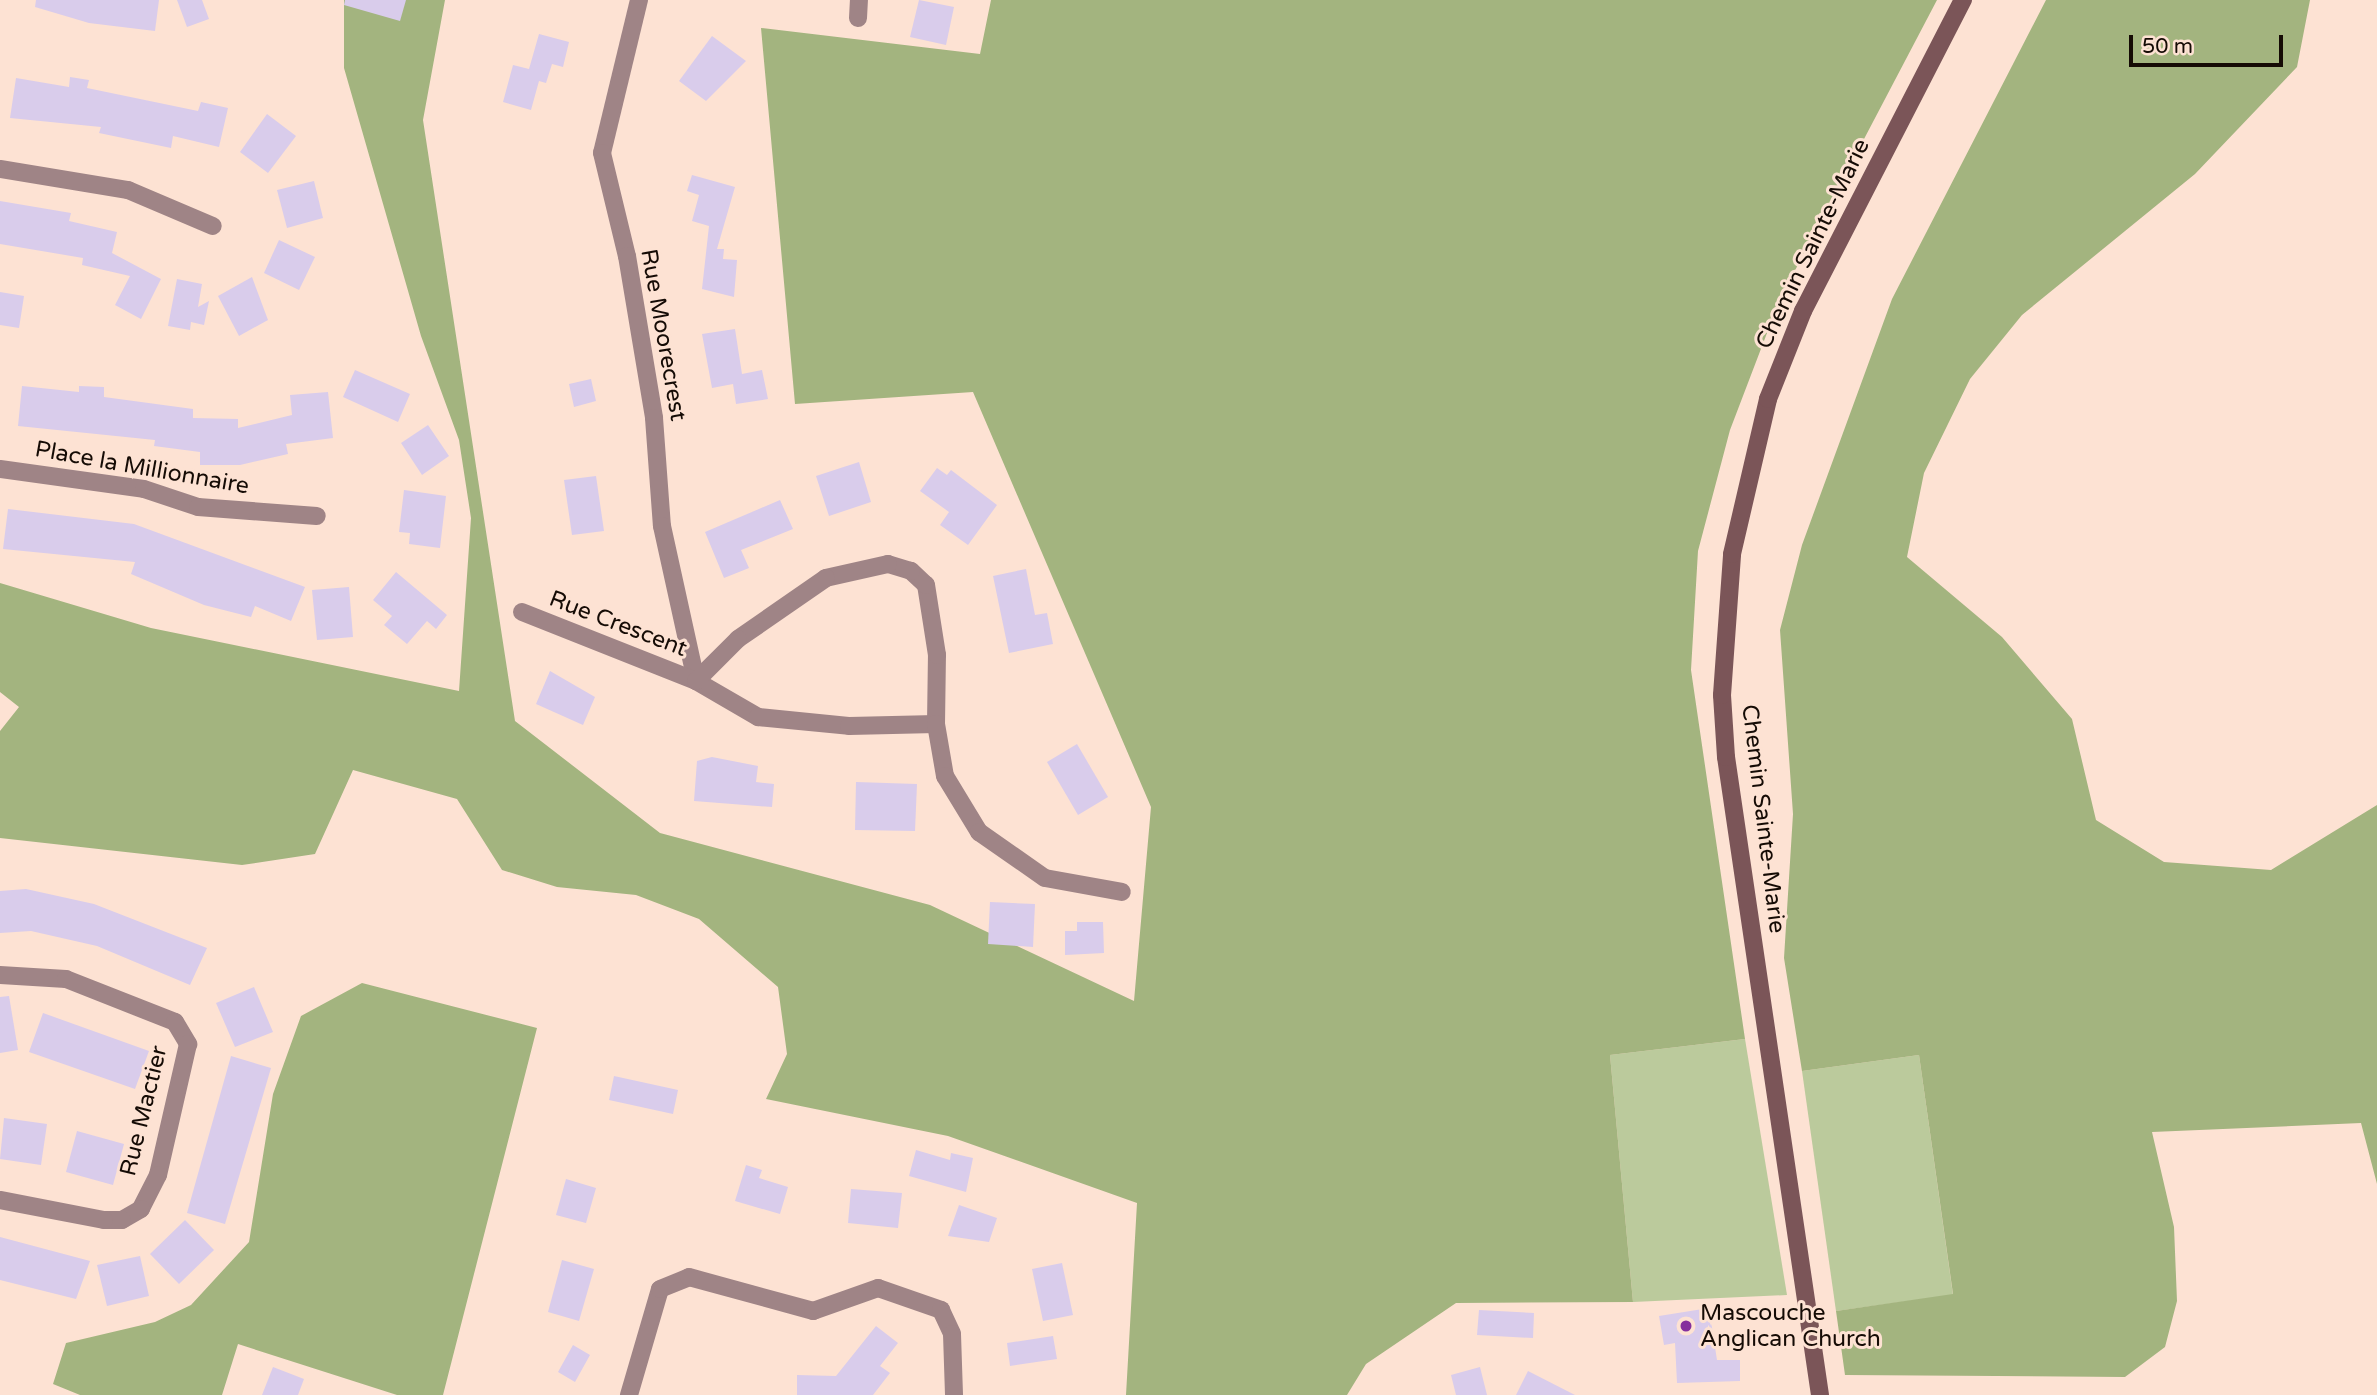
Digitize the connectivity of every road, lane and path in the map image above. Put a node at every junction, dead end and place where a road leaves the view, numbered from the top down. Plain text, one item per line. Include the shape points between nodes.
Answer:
1 (639, 0) edge
2 (1963, 0) edge
3 (0, 169) edge
4 (213, 226) dead end
5 (0, 469) edge
6 (317, 516) dead end
7 (522, 612) dead end
8 (696, 681) junction
9 (936, 724) junction
10 (1122, 892) dead end
11 (0, 975) edge
12 (0, 1200) edge
13 (629, 1395) edge
14 (954, 1395) edge
15 (1820, 1395) edge

1 - 8 street, Rue Moorecrest via 602,153 626,256 654,418 662,526
2 - 15 street, Chemin Sainte-Marie via 1803,311 1768,399 1732,554 1722,695 1726,757
3 - 4 street via 128,190
5 - 6 street, Place la Millionnaire via 144,489 198,508
7 - 8 street, Rue Crescent
8 - 9 street, Rue Crescent via 758,717 849,726
8 - 9 street, Rue Crescent via 738,639 826,579 888,565 911,571 926,586 937,655
9 - 10 street, Rue Crescent via 945,776 979,832 1045,878
11 - 12 street, Rue Mactier via 66,979 175,1022 188,1044 158,1175 141,1209 122,1220 104,1220
13 - 14 street via 660,1289 689,1277 813,1311 878,1288 941,1310 952,1334

